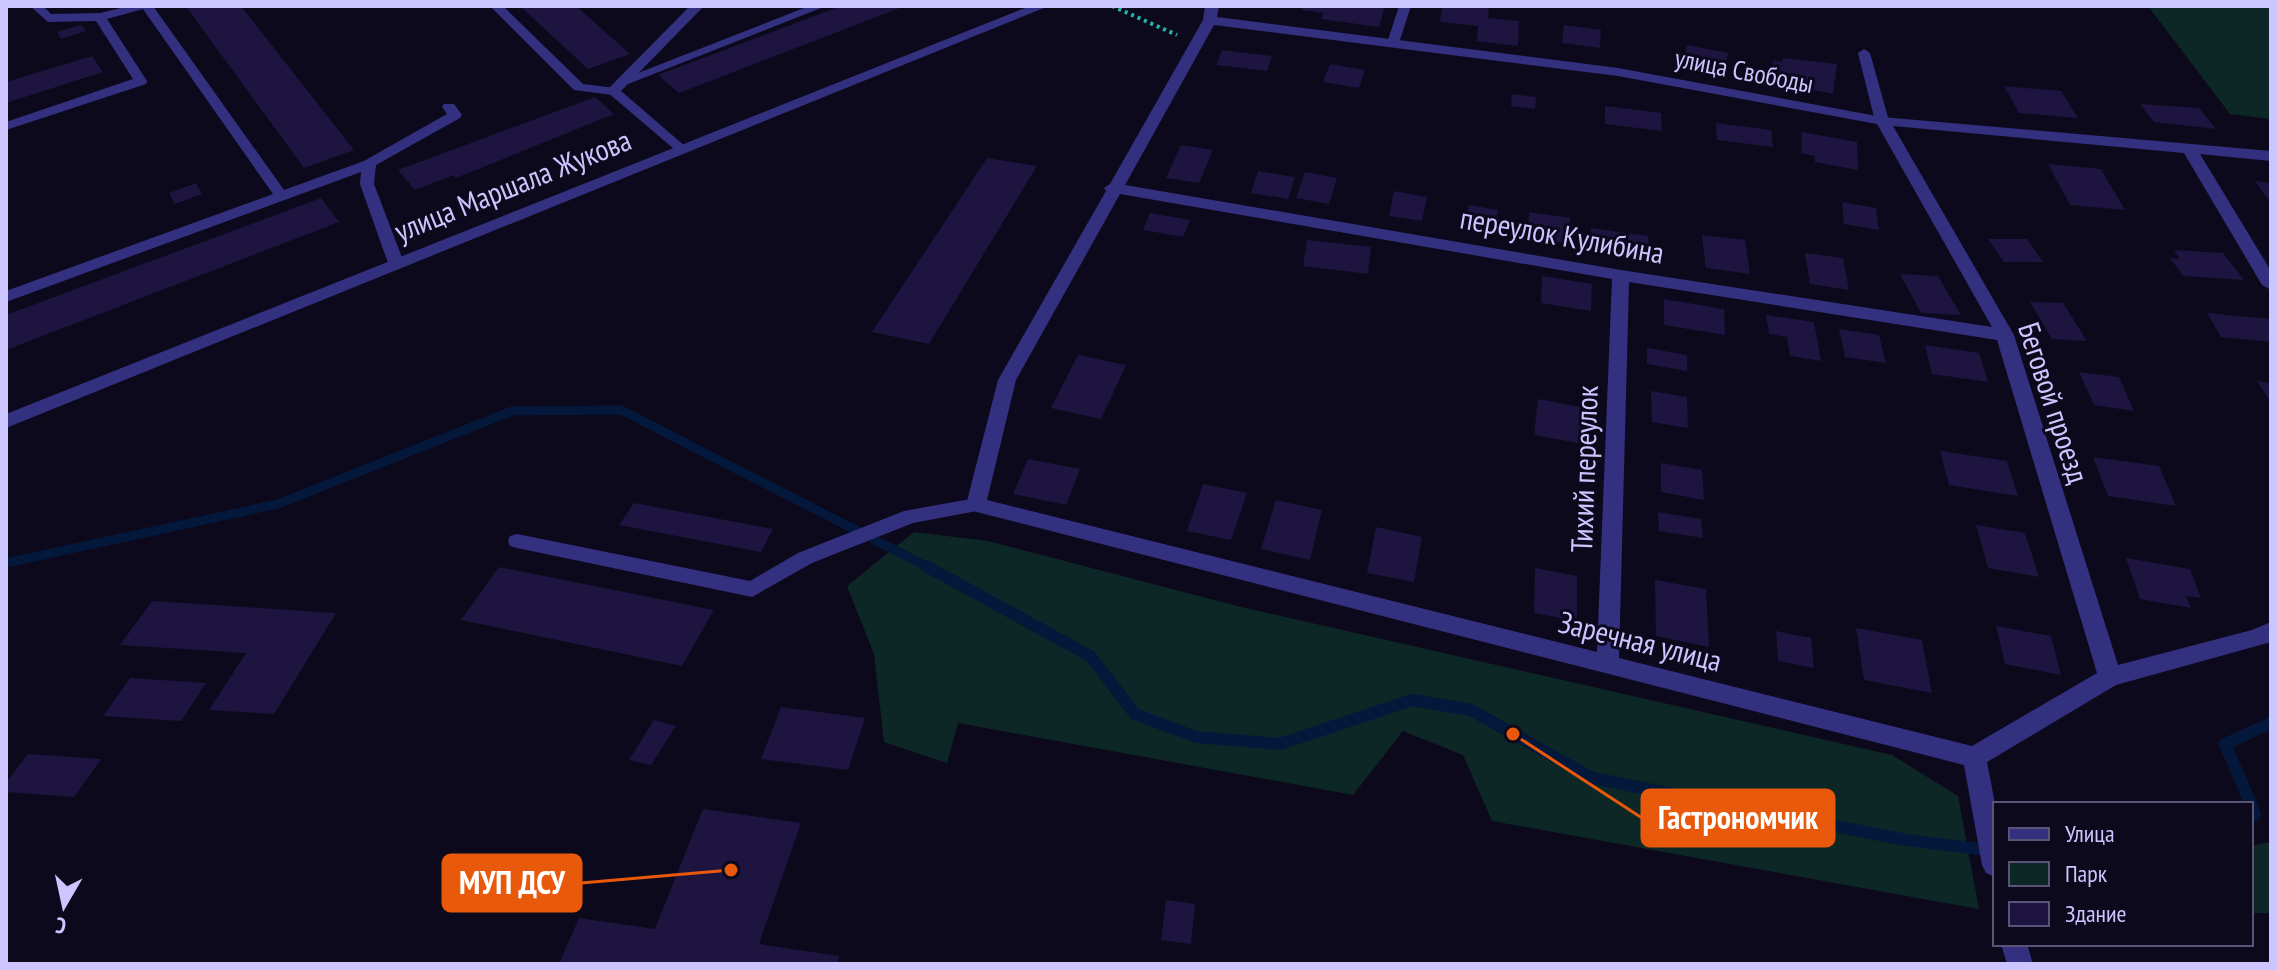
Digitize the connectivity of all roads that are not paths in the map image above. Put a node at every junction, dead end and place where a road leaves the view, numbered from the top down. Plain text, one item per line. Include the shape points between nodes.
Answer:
1 (36, 6) edge
2 (145, 6) edge
3 (496, 6) edge
4 (697, 6) edge
5 (820, 6) edge
6 (1042, 6) edge
7 (1405, 6) edge
8 (1211, 13) edge
9 (100, 17) junction
10 (1393, 43) junction
11 (1864, 53) dead end
12 (616, 88) junction
13 (449, 107) dead end
14 (1882, 121) junction
15 (6, 126) edge
16 (2189, 149) junction
17 (681, 150) junction
18 (2271, 156) edge
19 (369, 164) junction
20 (1112, 188) junction
21 (281, 196) junction
22 (396, 263) junction
23 (1621, 275) junction
24 (2271, 285) edge
25 (6, 297) edge
26 (2005, 335) junction
27 (6, 421) edge
28 (976, 505) junction
29 (517, 541) dead end
30 (2271, 631) edge
31 (1608, 665) junction
32 (2110, 677) junction
33 (1974, 757) junction
34 (1993, 855) edge

1 - 9 lane via 48,18
2 - 9 lane
2 - 21 lane
3 - 12 lane via 579,87
4 - 12 street
5 - 12 lane
6 - 17 street, улица Маршала Жукова
7 - 10 lane
8 - 10 street, улица Свободы
8 - 20 street
9 - 15 lane via 141,81
10 - 14 street, улица Свободы via 1618,72
11 - 14 lane
12 - 17 street
13 - 19 lane via 455,115 437,128 384,151
14 - 16 street, улица Свободы
14 - 26 street, Беговой проезд
16 - 18 street, улица Свободы
16 - 24 street
17 - 22 street, улица Маршала Жукова
19 - 21 lane
19 - 22 lane via 367,184
20 - 23 street, переулок Кулибина
20 - 28 street via 1007,380
21 - 25 lane
22 - 27 street, улица Маршала Жукова
23 - 26 street, переулок Кулибина
23 - 31 street, Тихий переулок
26 - 32 street, Беговой проезд
28 - 29 lane via 911,516 805,558 752,589
28 - 31 street, Заречная улица
30 - 32 street
31 - 33 street, Заречная улица
32 - 33 street
33 - 34 street

